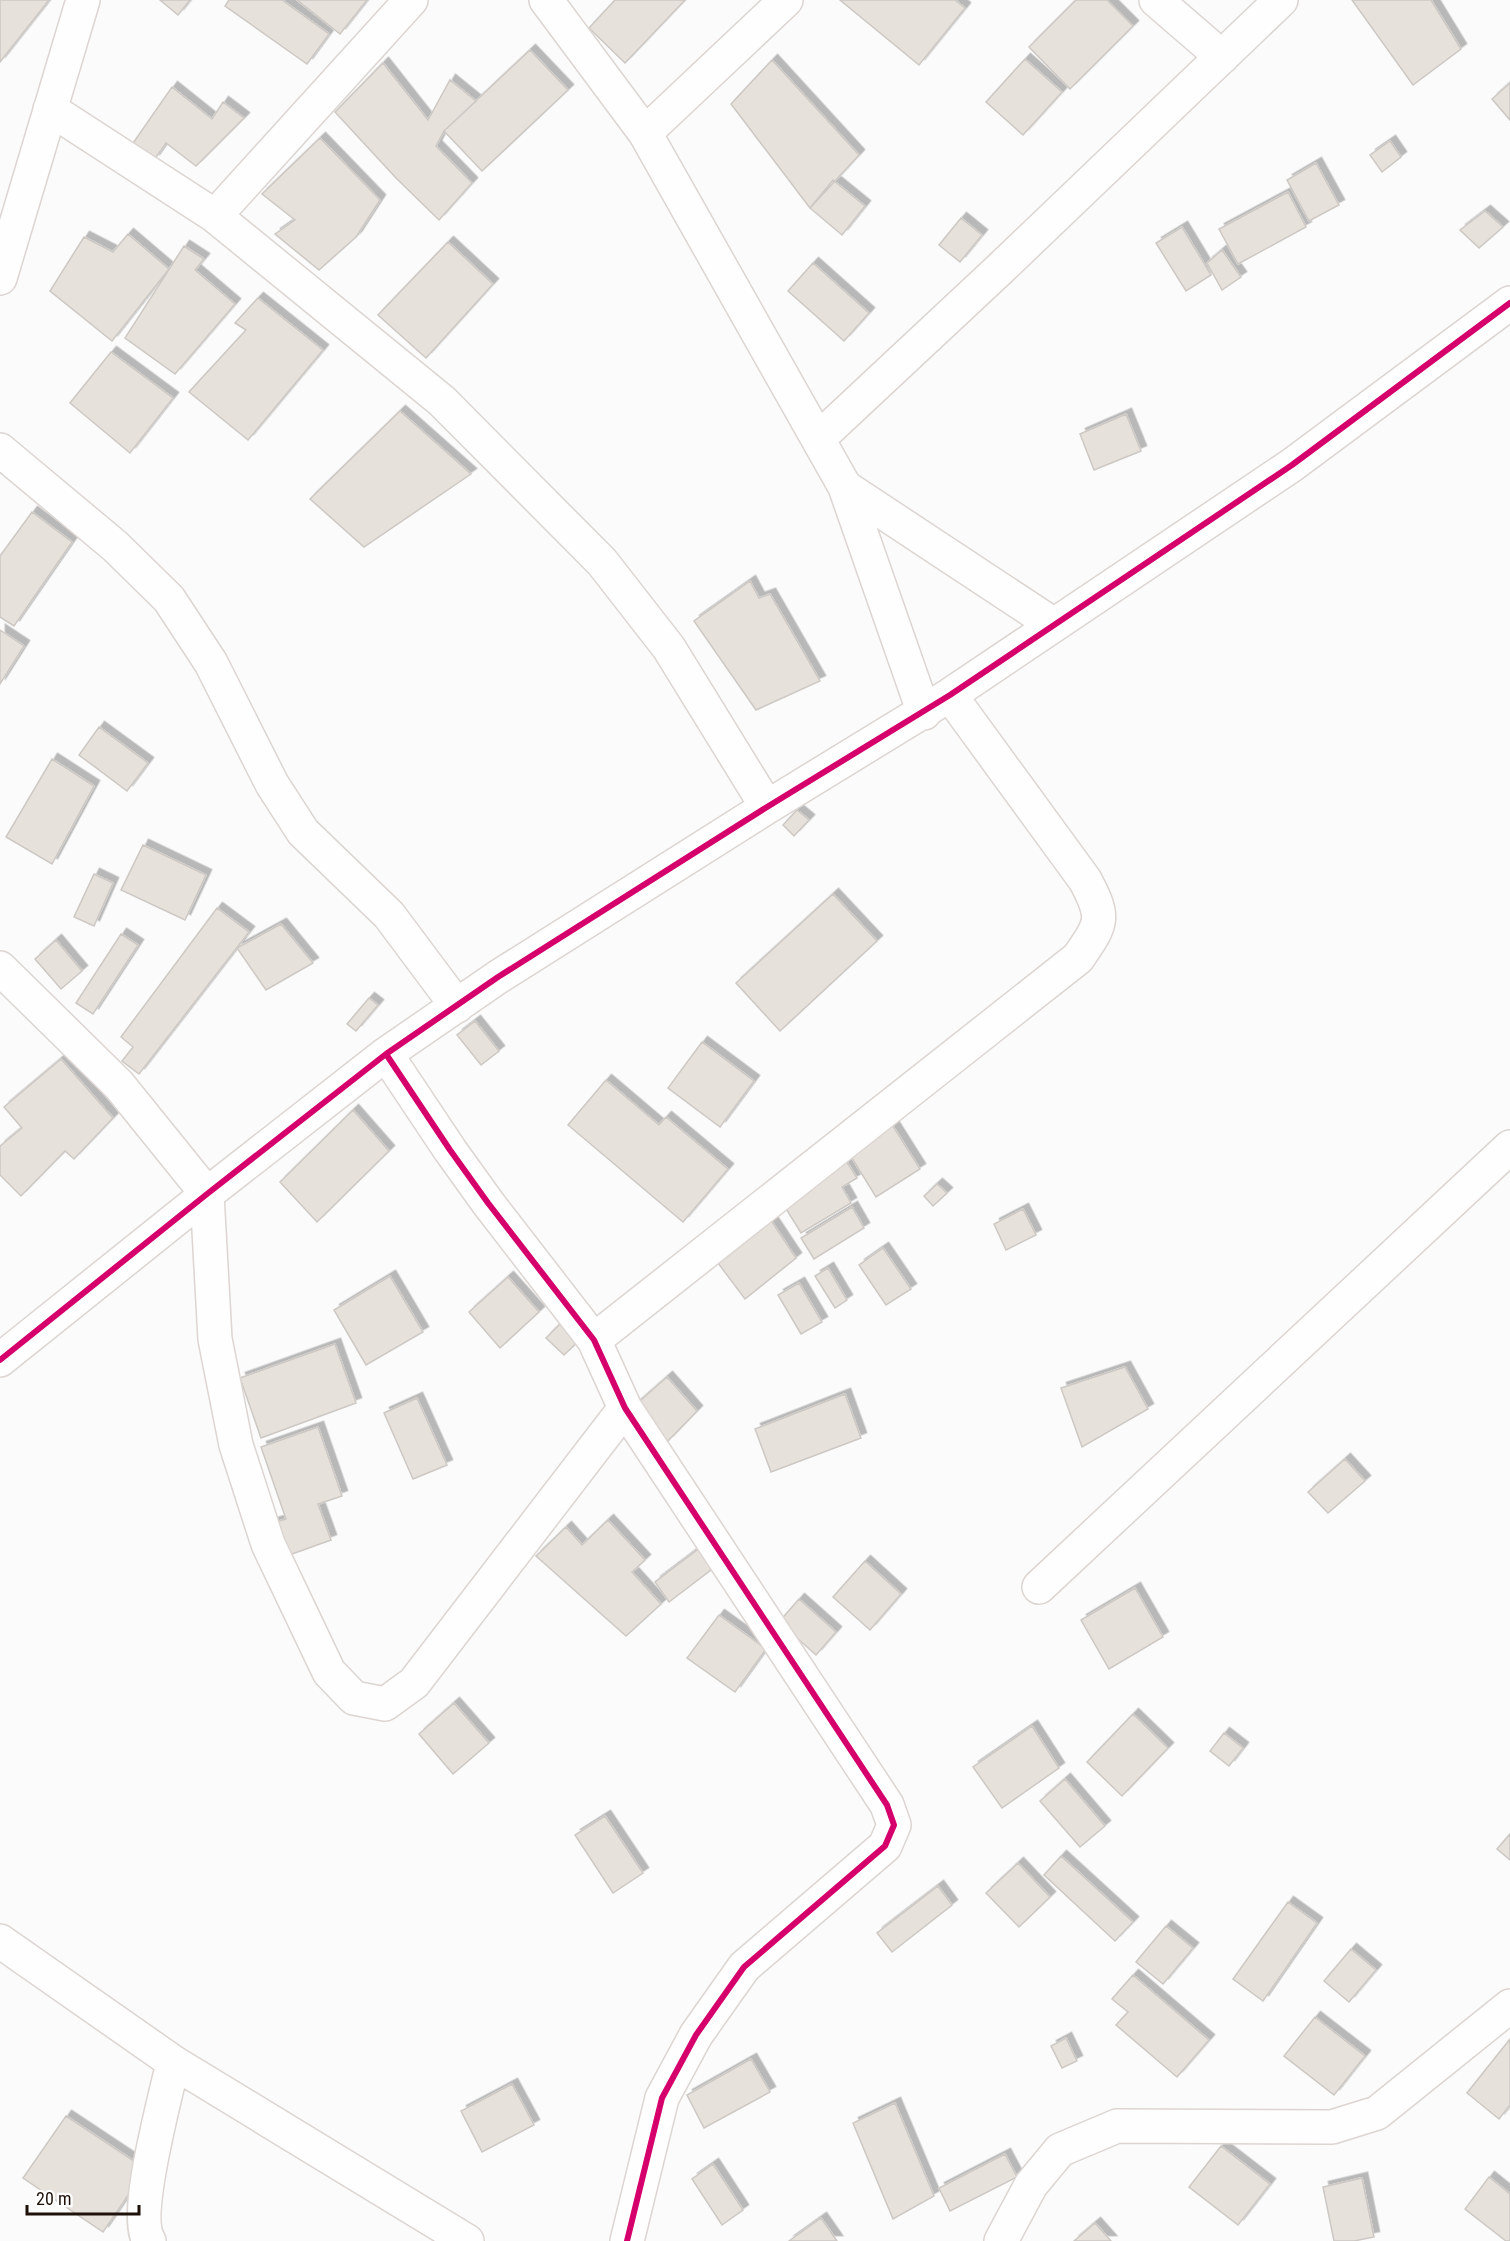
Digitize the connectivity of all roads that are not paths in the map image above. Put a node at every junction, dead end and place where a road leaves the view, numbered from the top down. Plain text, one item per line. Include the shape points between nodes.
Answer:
1 (83, 0) edge
2 (411, 0) edge
3 (546, 0) edge
4 (786, 0) edge
5 (1156, 0) edge
6 (1281, 0) edge
7 (1222, 57) junction
8 (50, 109) junction
9 (645, 133) junction
10 (214, 216) junction
11 (0, 278) edge
12 (1510, 303) edge
13 (818, 440) junction
14 (0, 450) edge
15 (845, 487) junction
16 (1054, 625) junction
17 (937, 704) junction
18 (767, 807) junction
19 (0, 968) edge
20 (457, 1006) junction
21 (386, 1054) junction
22 (1510, 1147) edge
23 (207, 1194) junction
24 (594, 1340) junction
25 (0, 1360) edge
26 (625, 1408) junction
27 (1039, 1587) dead end
28 (0, 1941) edge
29 (1510, 2006) edge
30 (173, 2062) junction
31 (149, 2241) edge
32 (467, 2241) edge
33 (627, 2241) edge
34 (1002, 2241) edge

1 - 8 street
2 - 10 street
3 - 9 street
4 - 9 street
5 - 7 street
6 - 7 street
7 - 13 street
8 - 10 street
8 - 11 street
9 - 13 street
10 - 18 street via 442,401 602,562 669,648
12 - 16 street via 1292,465
13 - 15 street
14 - 20 street via 115,546 169,599 212,663 272,784 303,832 389,915
15 - 16 street
15 - 17 street
16 - 17 street
17 - 18 street
17 - 24 street via 1085,880 1098,904 1097,929 1078,958
18 - 20 street
19 - 23 street via 119,1085
20 - 21 street
21 - 23 street
21 - 24 street via 488,1203
22 - 27 street
23 - 25 street
23 - 26 street via 215,1339 236,1445 268,1544 329,1672 354,1698 385,1704 414,1683
24 - 26 street
26 - 33 street via 887,1805 894,1825 885,1846 744,1967 696,2035 662,2098
28 - 30 street
29 - 34 street via 1377,2113 1332,2127 1117,2126 1060,2150 1031,2185
30 - 31 street via 144,2199 145,2235
30 - 32 street

